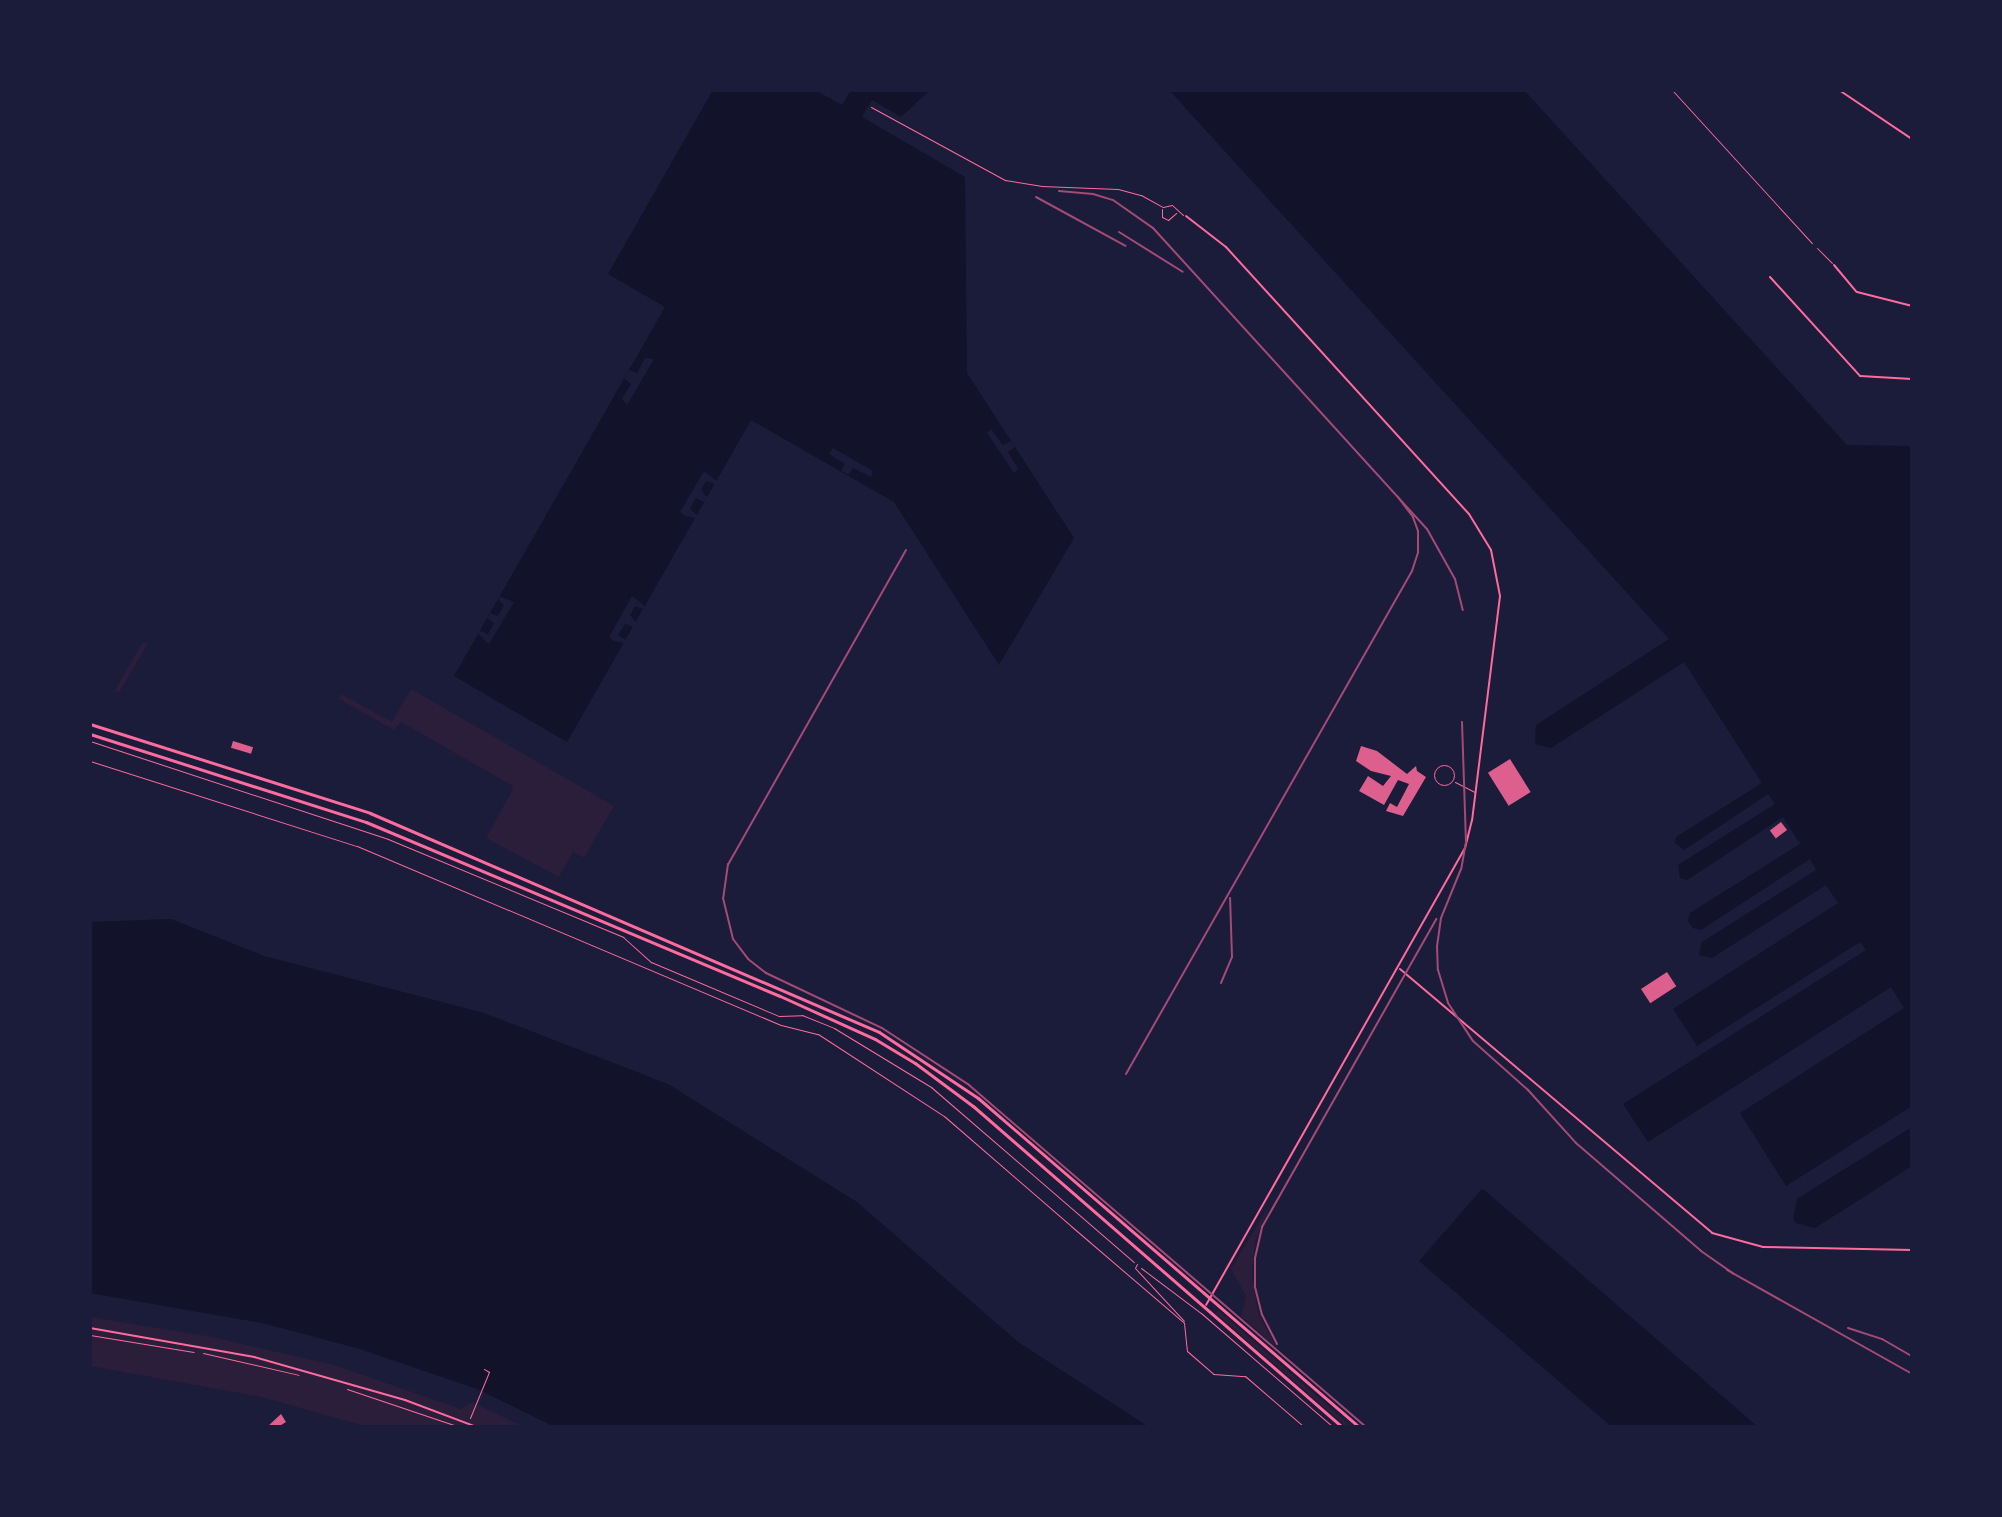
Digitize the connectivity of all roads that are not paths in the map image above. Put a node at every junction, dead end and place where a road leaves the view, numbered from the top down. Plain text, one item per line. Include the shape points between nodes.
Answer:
1 (1839, 90) edge
2 (1673, 91) edge
3 (871, 107) dead end
4 (1912, 139) edge
5 (1163, 207) junction
6 (1176, 213) junction
7 (1186, 216) joint
8 (1812, 243) dead end
9 (1817, 248) dead end
10 (1834, 265) joint
11 (1770, 277) dead end
12 (1912, 306) edge
13 (1912, 379) edge
14 (90, 724) edge
15 (90, 734) edge
16 (149, 744) junction
17 (146, 753) junction
18 (90, 761) edge
19 (1452, 781) junction
20 (280, 784) junction
21 (1475, 792) junction
22 (277, 793) junction
23 (650, 931) junction
24 (647, 940) junction
25 (732, 966) junction
26 (1399, 968) junction
27 (729, 975) junction
28 (783, 988) junction
29 (780, 996) junction
30 (1081, 1188) junction
31 (1079, 1199) junction
32 (1151, 1249) junction
33 (1912, 1250) edge
34 (1144, 1256) junction
35 (1137, 1264) road end
36 (1210, 1299) junction
37 (1205, 1306) junction
38 (1184, 1323) junction
39 (90, 1328) edge
40 (477, 1427) edge
41 (1304, 1427) edge
42 (1342, 1427) edge
43 (1359, 1427) edge

1 - 4 street
2 - 8 lane
3 - 5 lane via 1005,180 1118,189
5 - 6 lane via 1170,205
5 - 6 lane via 1166,219
6 - 7 lane
7 - 21 street via 1226,247 1469,514 1485,538 1496,564 1500,596
9 - 10 lane
10 - 12 street via 1857,292
11 - 13 street via 1860,376
14 - 16 main road
15 - 17 main road
16 - 17 main road
16 - 20 main road
17 - 22 main road
18 - 38 lane via 357,846 781,1025 818,1034 944,1116
19 - 19 lane via 1450,768 1436,771 1440,784
19 - 21 lane
20 - 22 main road
20 - 23 main road via 370,813
21 - 26 street via 1462,856
22 - 24 main road via 378,827
23 - 24 main road
23 - 25 main road
24 - 27 main road
25 - 27 main road
25 - 28 main road
26 - 33 street via 1712,1233 1763,1247
26 - 36 street
27 - 29 main road
28 - 29 main road
28 - 30 main road via 879,1032 947,1074
29 - 31 main road via 915,1063
30 - 31 main road
30 - 32 main road
31 - 34 main road
32 - 34 main road
32 - 36 main road
34 - 37 main road
35 - 38 lane via 1135,1268
36 - 37 street
36 - 43 main road
37 - 42 main road
38 - 41 lane via 1187,1351 1213,1374 1245,1376
39 - 40 street via 254,1357 389,1395

